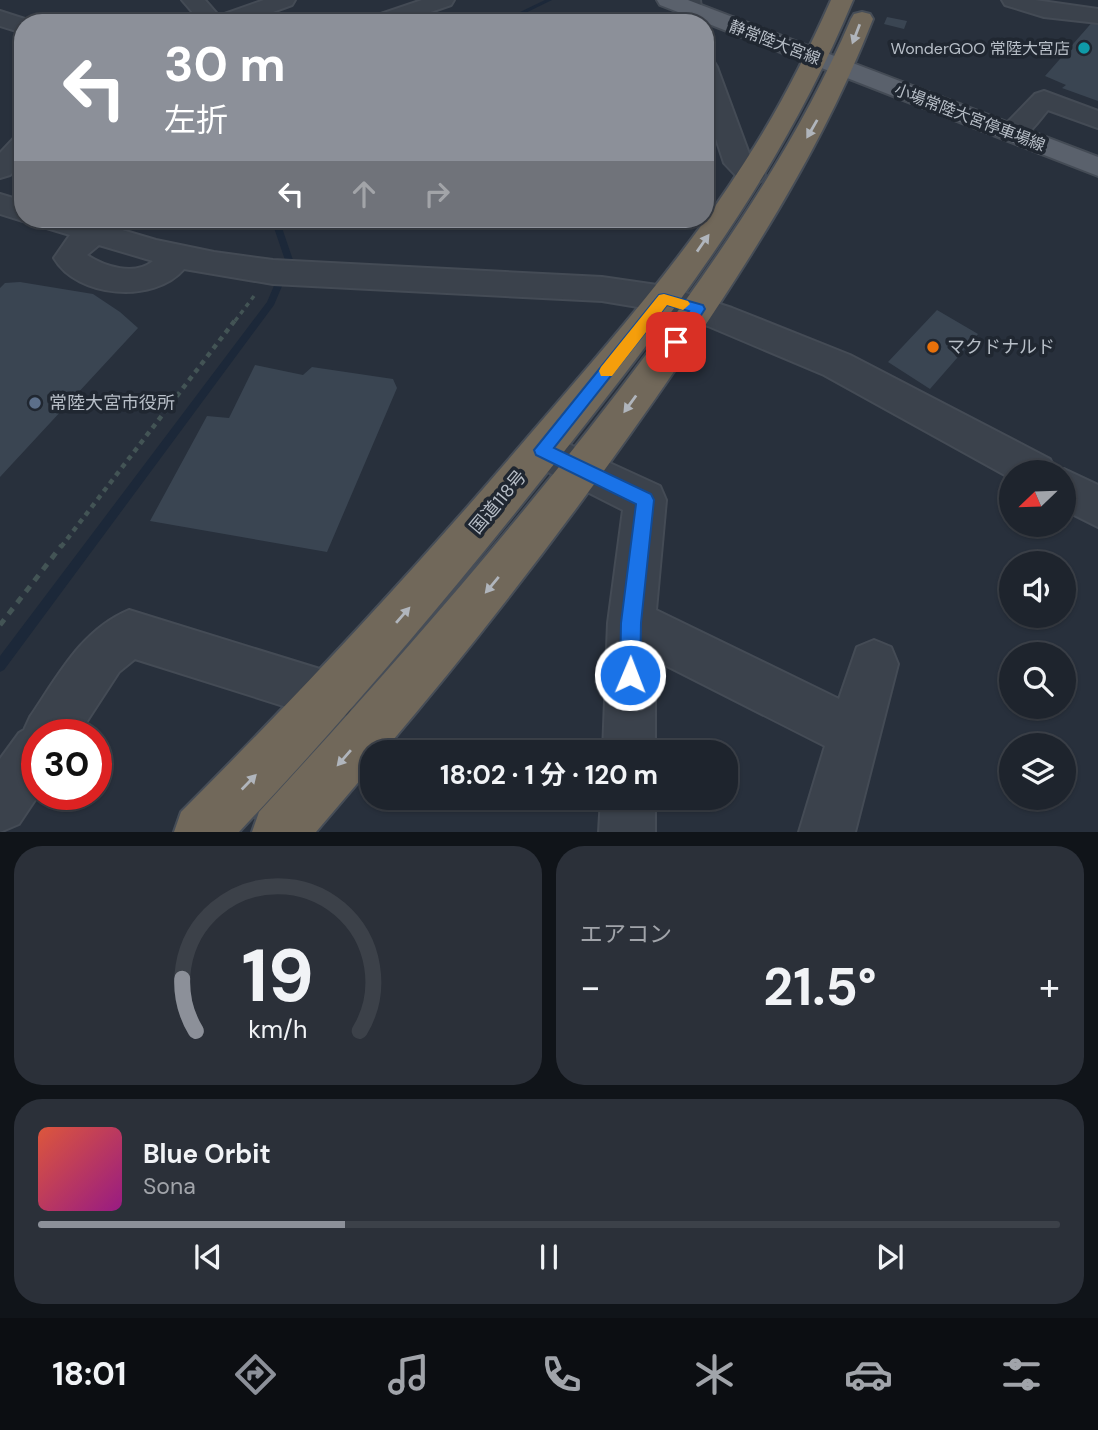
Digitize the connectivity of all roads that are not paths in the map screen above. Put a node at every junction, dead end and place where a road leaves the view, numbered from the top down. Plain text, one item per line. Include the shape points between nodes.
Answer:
1 (284, 0) edge
2 (443, 0) edge
3 (842, 0) edge
4 (868, 0) edge
5 (1013, 0) edge
6 (233, 14) edge
7 (403, 14) edge
8 (1098, 16) edge
9 (714, 19) edge
10 (830, 63) junction
11 (714, 92) edge
12 (1098, 120) edge
13 (1013, 134) junction
14 (14, 154) edge
15 (1098, 167) edge
16 (0, 169) edge
17 (751, 175) junction
18 (81, 228) edge
19 (681, 304) junction
20 (562, 460) junction
21 (1014, 460) edge
22 (1076, 495) edge
23 (1098, 507) edge
24 (631, 623) junction
25 (874, 664) dead end
26 (331, 696) junction
27 (59, 719) edge
28 (855, 734) junction
29 (629, 740) edge
30 (21, 774) edge
31 (0, 805) edge
32 (628, 810) edge
33 (201, 831) edge
34 (279, 831) edge
35 (627, 831) edge
36 (827, 831) edge

1 - 6 street
2 - 7 street
3 - 10 highway, 国道118号
4 -> 10 highway, 国道118号
5 - 8 street via 1044,10
9 - 10 main road, 静常陸大宮線
10 - 13 main road, 小場常陸大宮停車場線
10 - 17 highway, 国道118号
10 -> 19 highway, 国道118号 via 816,122 776,190
11 - 17 street via 738,163
12 - 13 street via 1044,99
13 - 15 main road, 小場常陸大宮停車場線
14 - 16 street
19 -> 17 highway, 国道118号
18 - 19 street via 94,232 70,258 77,267 126,281 159,274 177,256 273,272 602,289
19 - 20 highway, 国道118号
19 - 21 street via 837,365
20 - 24 street via 645,500
26 -> 20 highway, 国道118号
20 -> 34 highway, 国道118号 via 521,549 403,692
22 - 23 street
24 - 28 street
24 - 29 street
25 - 28 street
26 - 27 street via 129,634 102,655
33 -> 26 highway, 国道118号
28 - 36 street
30 - 31 street
32 - 35 street

